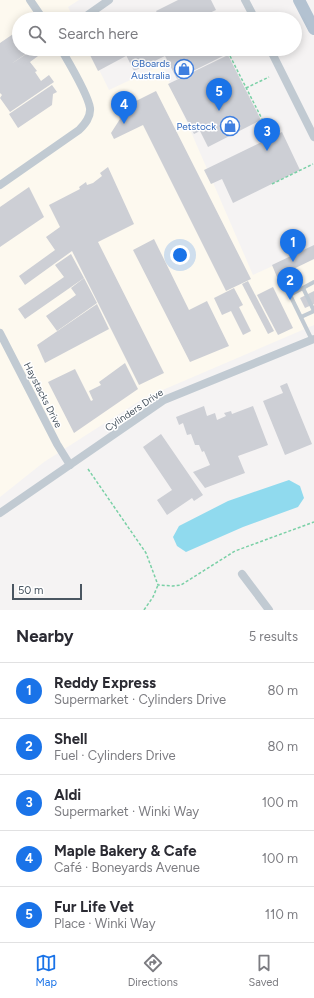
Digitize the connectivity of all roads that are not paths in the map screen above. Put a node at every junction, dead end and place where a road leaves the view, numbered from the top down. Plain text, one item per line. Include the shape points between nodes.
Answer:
1 (30, 0) edge
2 (109, 0) edge
3 (245, 0) edge
4 (299, 0) edge
5 (38, 12) edge
6 (92, 12) edge
7 (251, 12) edge
8 (314, 29) edge
9 (65, 56) edge
10 (274, 56) edge
11 (314, 137) edge
12 (0, 185) edge
13 (314, 282) edge
14 (303, 288) junction
15 (314, 311) edge
16 (301, 317) junction
17 (0, 333) edge
18 (313, 339) edge
19 (70, 465) junction
20 (0, 513) edge
21 (242, 574) dead end
22 (269, 610) edge

1 - 5 street
2 - 6 street
3 - 7 street
4 - 8 main road
9 - 12 street via 90,109 87,122
10 - 11 street
13 - 14 lane
14 - 15 lane
14 - 16 lane via 290,295
15 - 16 lane
16 - 18 lane
17 - 19 street, Haystacks Drive
18 - 19 street, Cylinders Drive via 164,400
19 - 20 street, Cylinders Drive
21 - 22 street

